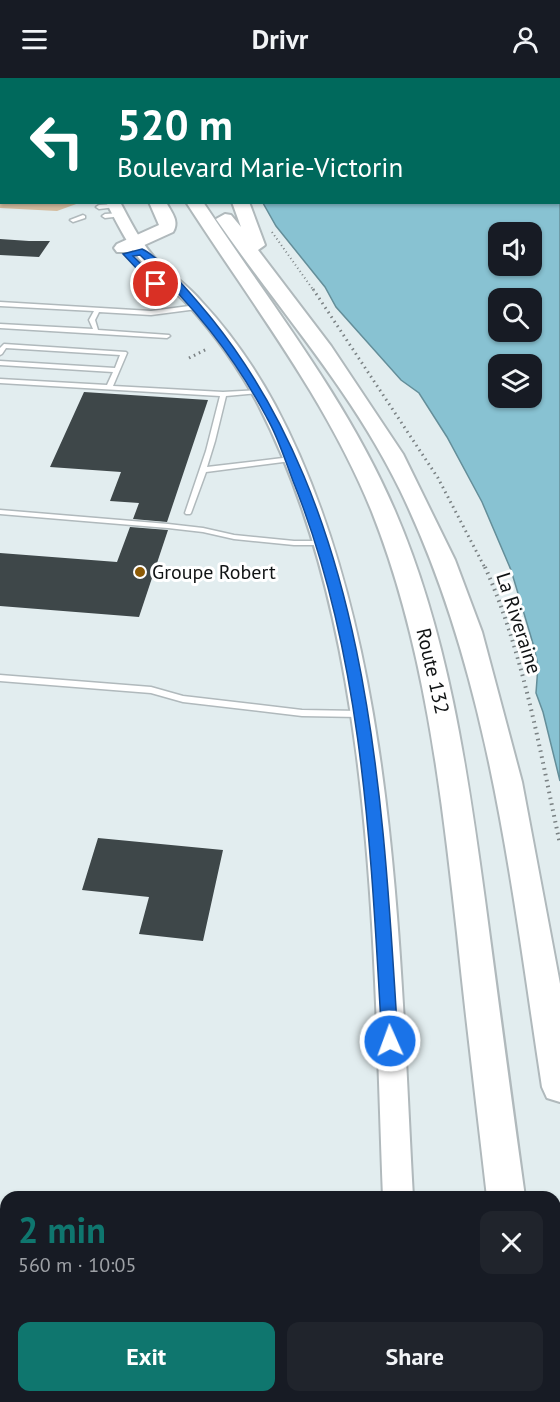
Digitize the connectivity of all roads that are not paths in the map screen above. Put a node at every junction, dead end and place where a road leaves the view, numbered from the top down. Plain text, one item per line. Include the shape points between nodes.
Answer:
1 (159, 204) edge
2 (184, 204) edge
3 (196, 204) edge
4 (214, 204) edge
5 (241, 204) edge
6 (108, 208) edge
7 (83, 217) dead end
8 (73, 220) dead end
9 (135, 245) junction
10 (262, 286) junction
11 (0, 304) edge
12 (192, 309) junction
13 (97, 311) junction
14 (0, 326) edge
15 (95, 331) junction
16 (167, 336) dead end
17 (0, 353) edge
18 (0, 363) edge
19 (117, 370) junction
20 (0, 381) edge
21 (109, 388) junction
22 (258, 391) junction
23 (223, 394) junction
24 (291, 459) junction
25 (203, 470) junction
26 (0, 512) edge
27 (188, 513) dead end
28 (322, 543) junction
29 (0, 678) edge
30 (361, 714) junction
31 (560, 1087) edge
32 (398, 1191) edge
33 (505, 1191) edge

1 - 9 highway via 169,224 162,232
2 - 10 highway
3 - 10 highway, Route 132
4 - 10 highway, Route 132
5 - 10 highway
6 - 9 street
7 - 8 lane
9 - 12 street
10 - 31 highway, Route 132 via 323,351 397,464 465,615 502,752
10 - 33 highway, Route 132 via 357,455 383,510 420,616 449,748
11 - 13 lane
12 - 13 lane via 151,313
12 - 22 street via 233,352
13 - 15 lane via 92,320
14 - 15 lane
15 - 16 lane
17 - 19 lane via 4,346 124,353
18 - 19 lane
19 - 21 lane
20 - 21 lane
21 - 23 lane
22 - 23 lane
22 - 24 street
23 - 25 lane via 214,440
24 - 25 lane
24 - 28 street
25 - 27 lane
26 - 28 lane
28 - 30 street
29 - 30 lane via 151,690 183,699 302,713
30 - 32 street via 379,856

